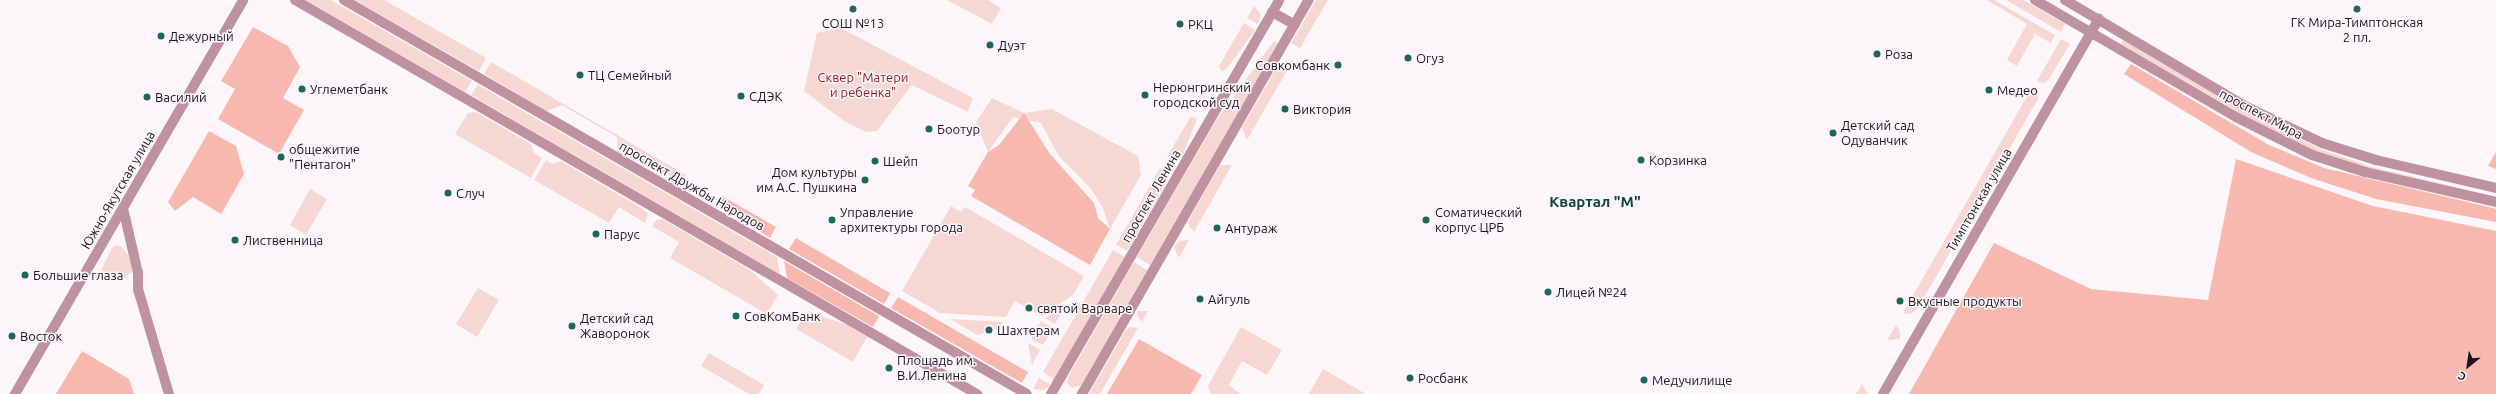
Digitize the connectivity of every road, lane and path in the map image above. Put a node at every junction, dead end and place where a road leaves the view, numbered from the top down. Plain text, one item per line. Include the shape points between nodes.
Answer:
1 (243, 0) edge
2 (295, 0) edge
3 (344, 0) edge
4 (1279, 0) edge
5 (1309, 0) edge
6 (2035, 0) edge
7 (2065, 0) edge
8 (1272, 12) junction
9 (2099, 19) junction
10 (1295, 25) junction
11 (2091, 32) junction
12 (2496, 188) edge
13 (2496, 202) edge
14 (123, 208) junction
15 (16, 394) edge
16 (169, 394) edge
17 (977, 394) edge
18 (1027, 394) edge
19 (1051, 394) edge
20 (1082, 394) edge
21 (1883, 394) edge

1 - 14 street, Южно-Якутская улица
2 - 17 street
3 - 18 street, проспект Дружбы Народов
4 - 8 street, проспект Ленина
5 - 10 street
6 - 11 street, проспект Мира
7 - 9 street, проспект Мира
8 - 10 street
8 - 19 street, проспект Ленина
9 - 11 street, Тимптонская улица
9 - 12 street, проспект Мира via 2245,106 2322,143 2376,160
10 - 20 street
11 - 13 street, проспект Мира via 2236,117 2312,155 2365,172
11 - 21 street, Тимптонская улица
14 - 15 street, Южно-Якутская улица
14 - 16 street via 138,273 138,289

